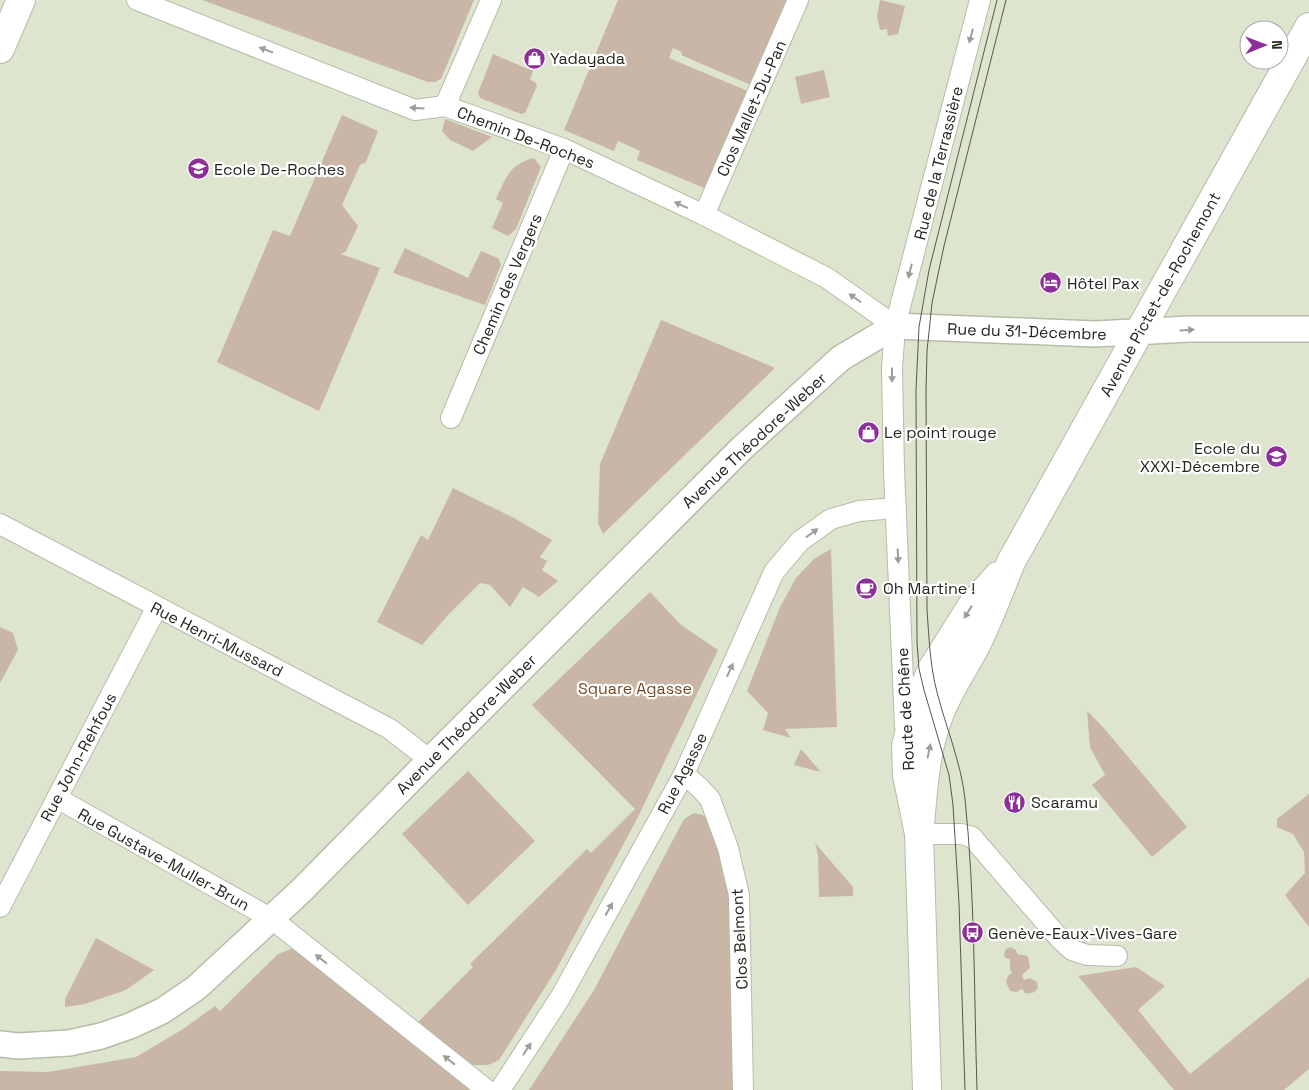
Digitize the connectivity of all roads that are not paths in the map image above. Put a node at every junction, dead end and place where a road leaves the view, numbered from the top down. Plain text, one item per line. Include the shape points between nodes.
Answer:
1 (22, 0) edge
2 (137, 0) edge
3 (491, 0) edge
4 (798, 0) edge
5 (980, 0) edge
6 (1309, 27) edge
7 (0, 48) edge
8 (445, 106) junction
9 (564, 149) junction
10 (704, 215) junction
11 (895, 326) junction
12 (1309, 329) edge
13 (1139, 333) junction
14 (451, 418) dead end
15 (896, 508) junction
16 (0, 524) edge
17 (1011, 562) junction
18 (156, 607) junction
19 (906, 746) junction
20 (430, 760) junction
21 (684, 774) junction
22 (57, 798) junction
23 (919, 834) junction
24 (0, 907) edge
25 (272, 919) junction
26 (1117, 956) dead end
27 (0, 1044) edge
28 (487, 1090) edge
29 (500, 1090) edge
30 (743, 1090) edge
31 (927, 1090) edge

1 - 7 main road
8 -> 2 street, Chemin De-Roches via 415,110
3 - 8 street
4 - 10 street, Clos Mallet-Du-Pan
5 -> 11 street, Rue de la Terrassière
6 - 13 main road, Avenue Pictet-de-Rochemont
8 - 9 street, Chemin De-Roches
10 -> 9 street, Chemin De-Roches
9 - 14 street, Chemin des Vergers
11 -> 10 street, Chemin De-Roches via 827,278
11 - 13 street, Rue du 31-Décembre
11 -> 15 street, Route de Chêne via 892,368
11 - 20 street, Avenue Théodore-Weber via 841,358 741,449
13 -> 12 street, Rue du 31-Décembre via 1189,329
13 - 17 main road, Avenue Pictet-de-Rochemont
15 -> 19 street, Route de Chêne
21 -> 15 street, Rue Agasse via 774,572 800,541 831,519 860,511
16 - 18 street, Rue Henri-Mussard
17 -> 19 main road, Avenue Pictet-de-Rochemont via 973,604 932,669 916,707
23 -> 17 main road, Avenue Pictet-de-Rochemont via 925,771 936,723 987,621
18 - 20 street, Rue Henri-Mussard via 390,729
18 - 22 street, Rue John-Rehfous
19 - 23 main road, Route de Chêne via 907,775
20 - 25 street, Avenue Théodore-Weber
29 -> 21 street, Rue Agasse via 560,998
21 - 30 street, Clos Belmont via 710,798 728,848 739,895
22 - 24 street, Rue John-Rehfous
22 - 25 street, Rue Gustave-Muller-Brun
23 - 26 street via 972,837 1072,950
23 - 31 main road, Route de Chêne
25 - 27 street, Avenue Théodore-Weber via 196,988 162,1011 130,1026 69,1044
28 -> 25 street, Rue Gustave-Muller-Brun

